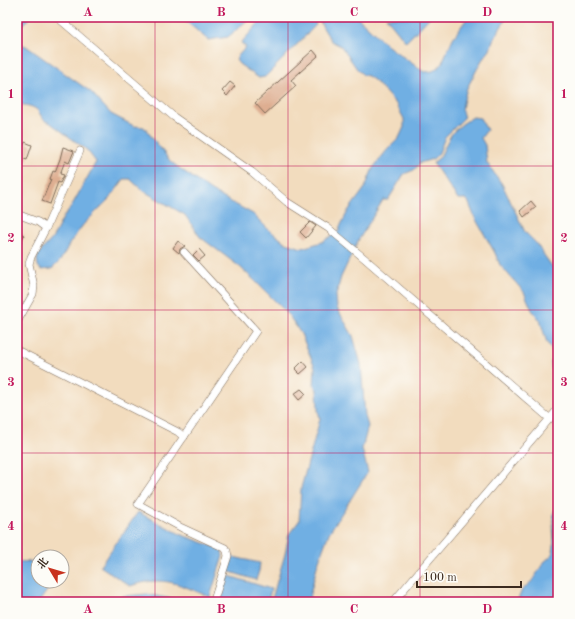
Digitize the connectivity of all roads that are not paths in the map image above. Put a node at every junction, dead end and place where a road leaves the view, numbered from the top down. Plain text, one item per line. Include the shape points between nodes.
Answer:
1 (57, 17) edge
2 (80, 151) dead end
3 (17, 214) edge
4 (46, 228) junction
5 (184, 252) dead end
6 (17, 322) edge
7 (17, 350) edge
8 (558, 409) edge
9 (549, 418) junction
10 (184, 437) junction
11 (217, 602) edge
12 (393, 602) edge

1 - 9 street via 174,117 252,172 287,202 328,228
2 - 4 street
3 - 4 street
4 - 6 street via 29,264 34,286 32,294
5 - 10 street via 256,331
7 - 10 street
8 - 9 street
9 - 12 street
10 - 11 street via 138,504 225,548 228,556 214,600

